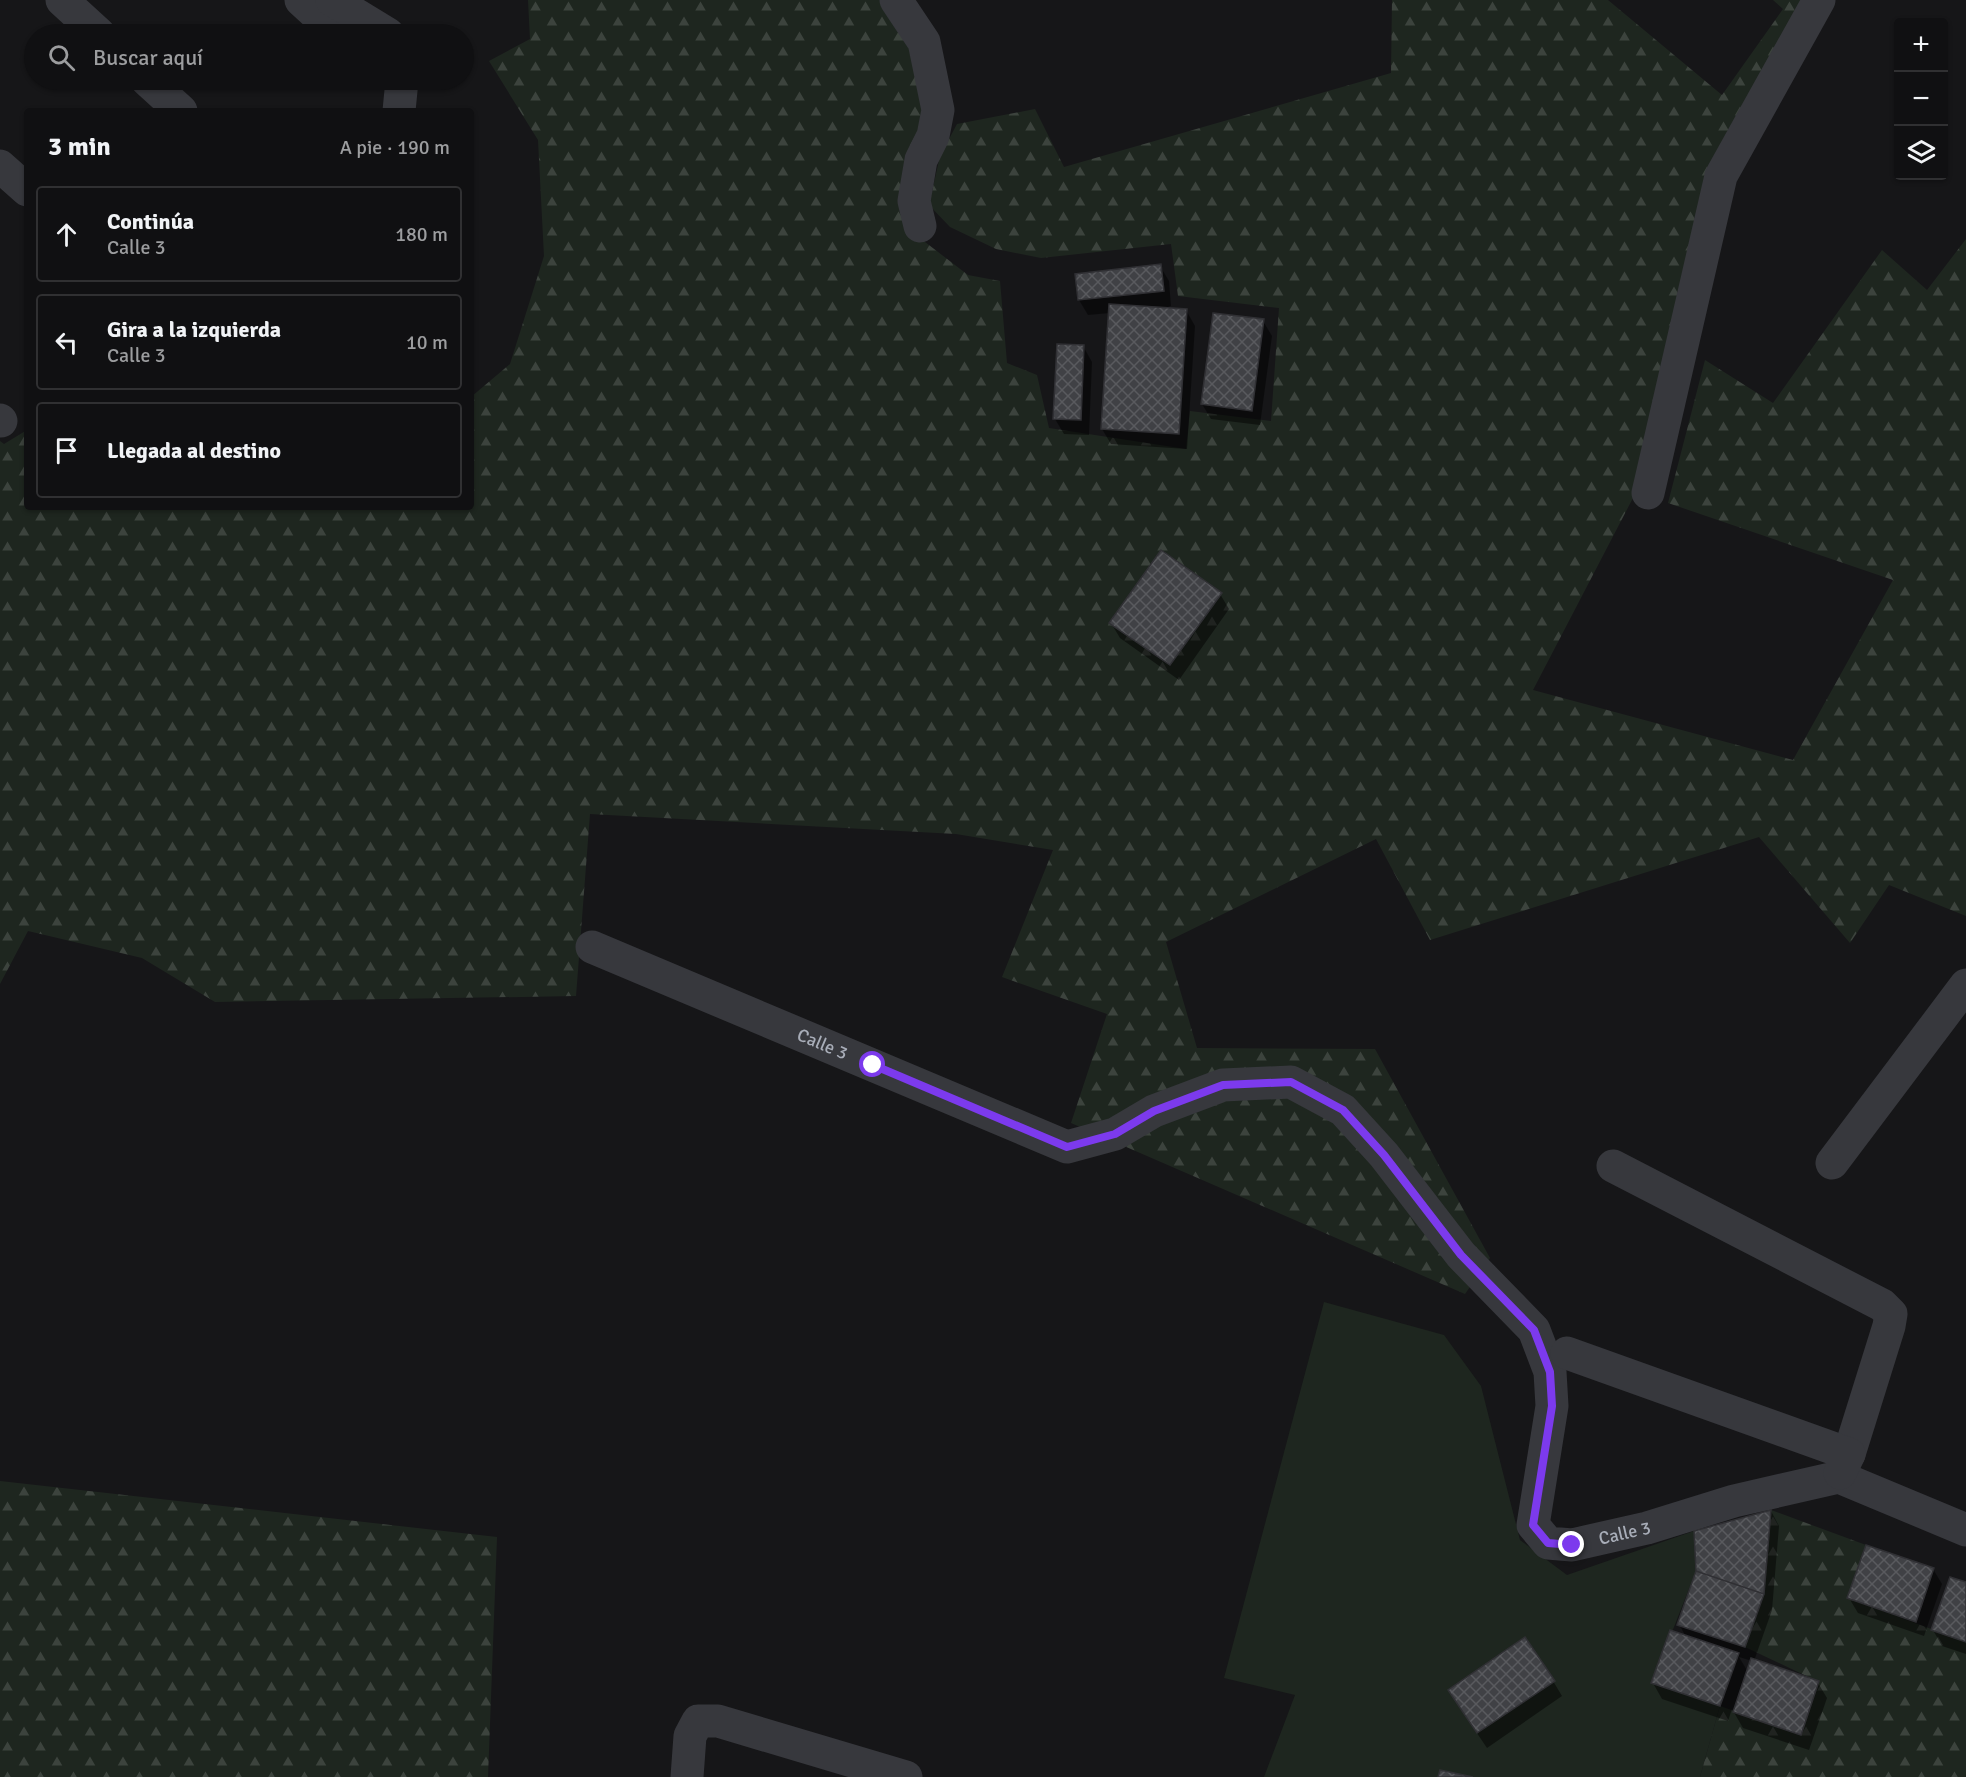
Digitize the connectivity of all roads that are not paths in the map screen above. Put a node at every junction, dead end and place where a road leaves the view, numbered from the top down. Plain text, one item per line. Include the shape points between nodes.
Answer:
1 (62, 0) edge
2 (301, 0) edge
3 (332, 0) edge
4 (896, 0) edge
5 (1819, 0) edge
6 (88, 24) edge
7 (327, 24) edge
8 (372, 24) edge
9 (158, 90) edge
10 (178, 108) edge
11 (0, 166) edge
12 (24, 187) edge
13 (920, 226) dead end
14 (1648, 493) dead end
15 (592, 947) dead end
16 (1966, 985) edge
17 (1832, 1163) dead end
18 (1613, 1166) dead end
19 (1567, 1353) dead end
20 (1844, 1466) junction
21 (1966, 1530) edge
22 (687, 1777) edge
23 (906, 1777) edge

1 - 6 street
2 - 7 street
3 - 8 street
4 - 13 street via 924,42 938,110 933,136 921,160 914,201
5 - 14 street via 1721,176
9 - 10 street
11 - 12 street
15 - 20 street, Calle 3 via 1067,1147 1115,1134 1154,1111 1223,1085 1291,1082 1343,1110 1384,1155 1461,1255 1534,1330 1550,1372 1552,1406 1533,1525 1548,1543 1572,1545 1626,1533
16 - 17 street
18 - 20 street via 1882,1305 1891,1314
19 - 20 street
20 - 21 street
22 - 23 street via 690,1737 698,1721 718,1721

